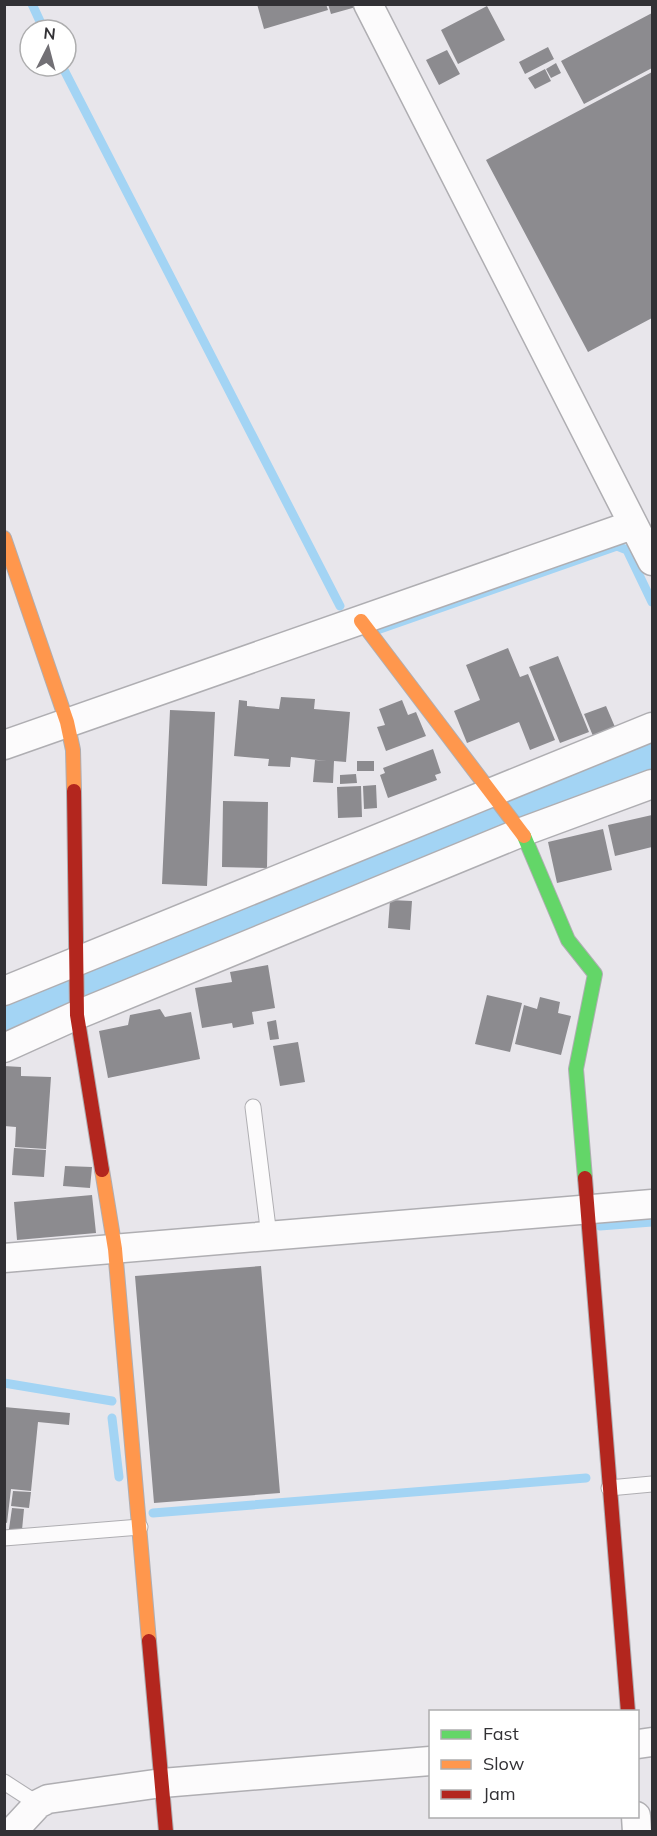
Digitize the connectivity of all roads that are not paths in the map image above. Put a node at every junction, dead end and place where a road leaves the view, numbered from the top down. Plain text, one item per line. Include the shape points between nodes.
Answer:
1 (368, 4) edge
2 (632, 525) junction
3 (4, 538) edge
4 (652, 561) edge
5 (361, 621) junction
6 (67, 722) junction
7 (652, 727) edge
8 (4, 745) edge
9 (652, 784) edge
10 (492, 795) junction
11 (520, 830) junction
12 (75, 964) junction
13 (4, 991) edge
14 (77, 1013) junction
15 (4, 1048) edge
16 (253, 1107) dead end
17 (652, 1204) edge
18 (587, 1209) junction
19 (269, 1236) junction
20 (115, 1249) junction
21 (4, 1258) edge
22 (652, 1484) edge
23 (609, 1488) junction
24 (140, 1527) junction
25 (4, 1538) edge
26 (627, 1710) edge
27 (429, 1761) edge
28 (4, 1782) edge
29 (162, 1783) junction
30 (38, 1804) junction
31 (12, 1832) edge
32 (166, 1832) edge

1 - 2 street
2 - 4 street
2 - 5 street
3 - 6 street
5 - 6 street
5 - 10 street
6 - 8 street
6 - 12 street via 73,750
7 - 10 street
9 - 11 street
10 - 11 street
10 - 12 street
11 - 14 street
11 - 18 street via 568,940 595,974 576,1069
12 - 13 street
12 - 14 street
14 - 15 street
14 - 20 street
16 - 19 lane
17 - 18 street
18 - 19 street
18 - 23 street
19 - 20 street
20 - 21 street
20 - 24 street
22 - 23 lane
23 - 26 street
24 - 25 lane
24 - 29 street
27 - 29 street
28 - 30 lane
29 - 30 street via 48,1799
29 - 32 street
30 - 31 street

